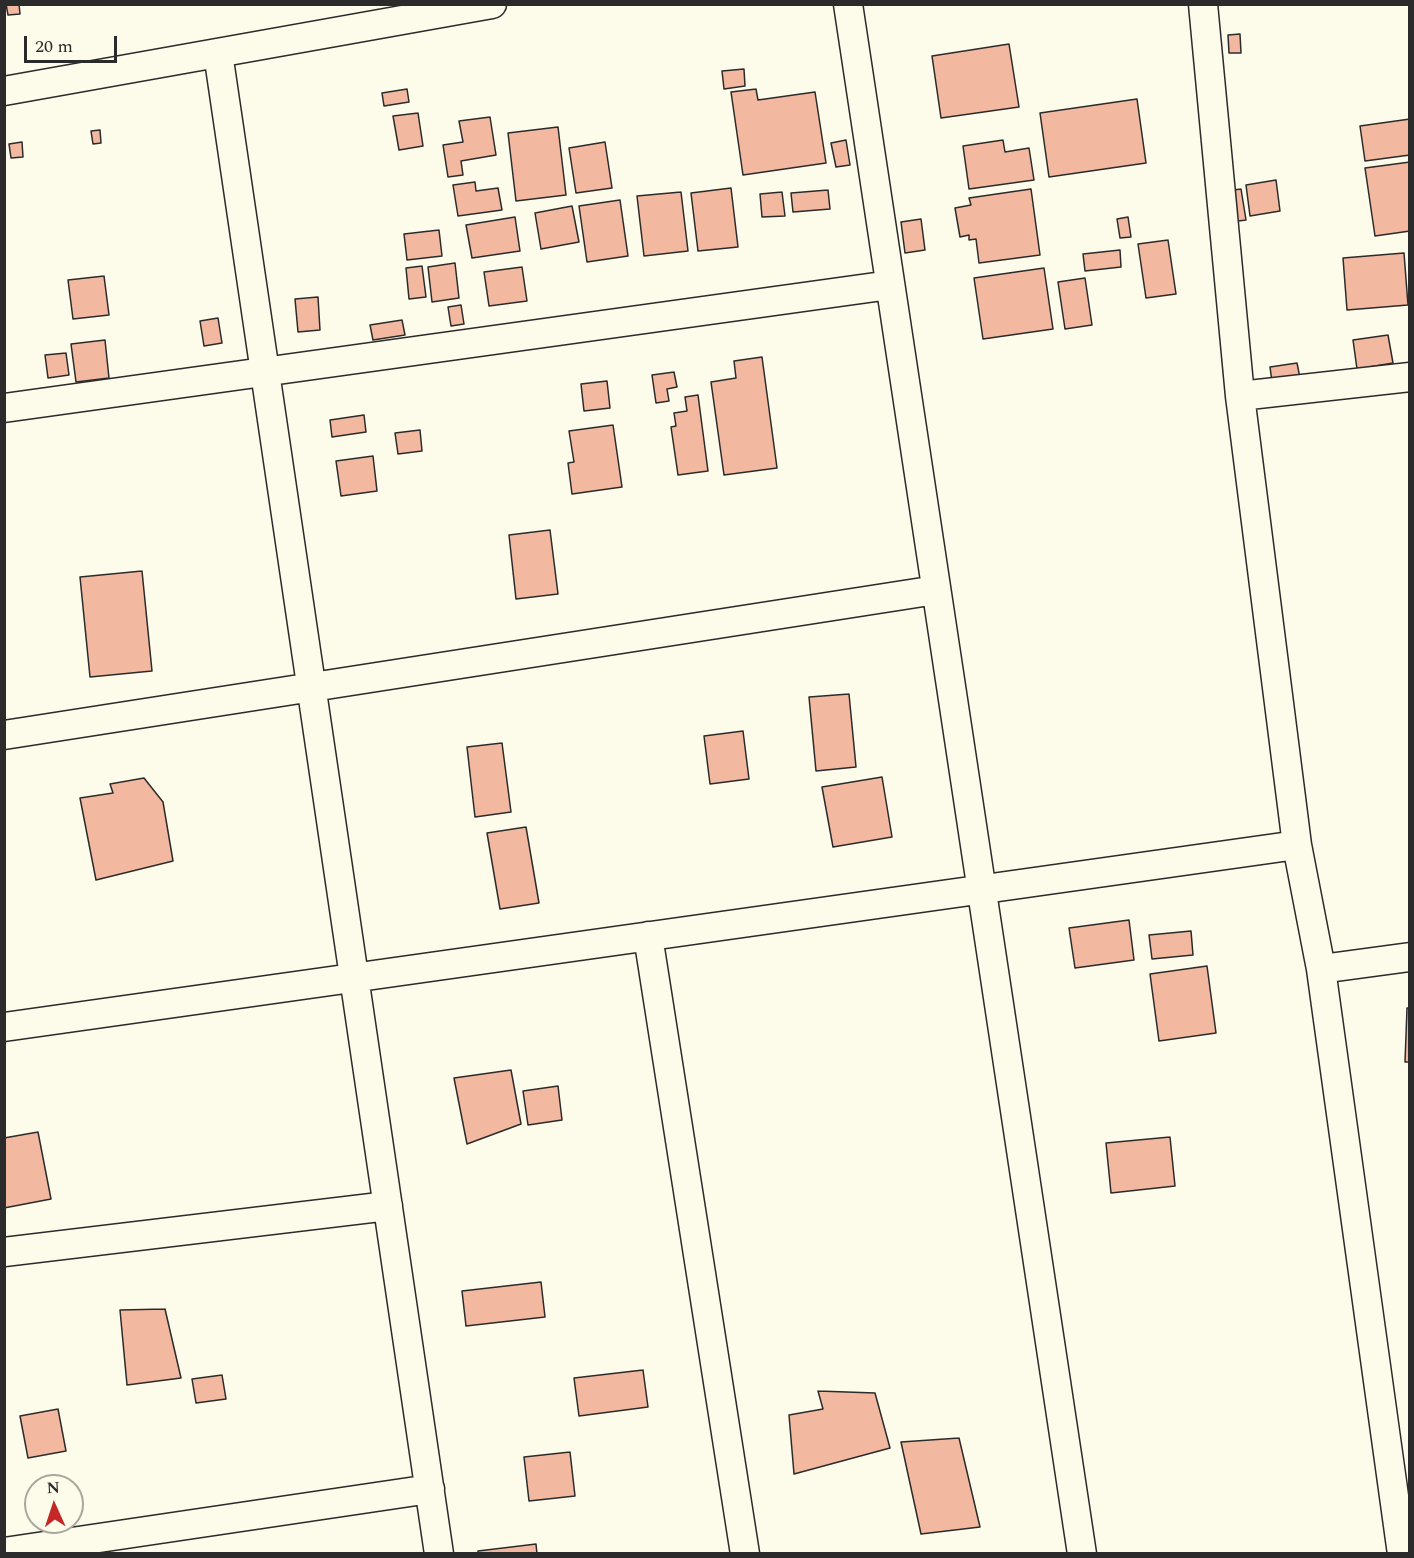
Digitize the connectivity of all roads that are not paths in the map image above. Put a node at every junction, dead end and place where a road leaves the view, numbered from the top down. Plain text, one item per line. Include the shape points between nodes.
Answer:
1 (492, 4) edge
2 (848, 4) edge
3 (1203, 4) edge
4 (218, 53) junction
5 (4, 91) edge
6 (890, 285) junction
7 (265, 372) junction
8 (1410, 377) edge
9 (1240, 396) junction
10 (4, 408) edge
11 (936, 590) junction
12 (311, 686) junction
13 (4, 735) edge
14 (1297, 845) junction
15 (981, 889) junction
16 (648, 936) junction
17 (1410, 957) edge
18 (1321, 969) junction
19 (354, 977) junction
20 (4, 1027) edge
21 (388, 1206) junction
22 (4, 1252) edge
23 (430, 1489) junction
24 (4, 1552) edge
25 (439, 1554) edge
26 (745, 1554) edge
27 (1082, 1554) edge
28 (1402, 1554) edge

1 - 4 street
2 - 6 street
3 - 9 street
4 - 5 street
4 - 7 street
6 - 7 street
6 - 11 street
7 - 10 street
7 - 12 street
8 - 9 street
9 - 14 street
11 - 12 street
11 - 15 street
12 - 13 street
12 - 19 street
14 - 15 street
14 - 18 street
15 - 16 street
15 - 27 street
16 - 19 street
16 - 26 street
17 - 18 street
18 - 28 street
19 - 20 street
19 - 21 street
21 - 22 street
21 - 23 street
23 - 24 street
23 - 25 street

